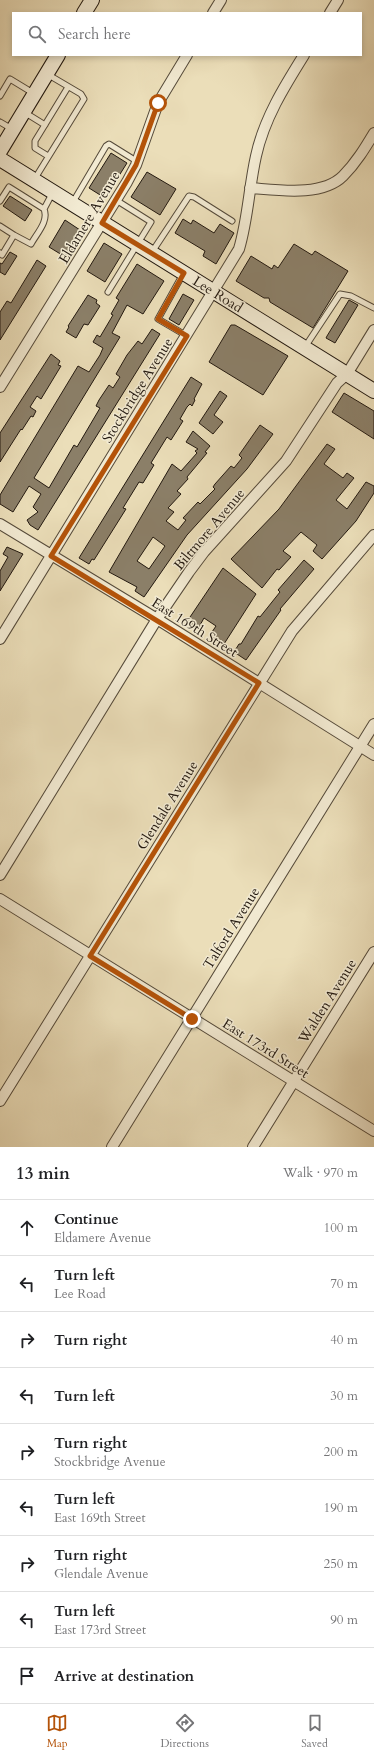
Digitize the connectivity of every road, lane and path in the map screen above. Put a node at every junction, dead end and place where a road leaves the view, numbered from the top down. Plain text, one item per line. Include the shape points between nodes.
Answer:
1 (92, 0) edge
2 (221, 0) edge
3 (338, 0) edge
4 (85, 12) edge
5 (214, 12) edge
6 (331, 12) edge
7 (57, 56) edge
8 (186, 56) edge
9 (303, 56) edge
10 (46, 74) junction
11 (68, 87) junction
12 (34, 93) junction
13 (0, 96) edge
14 (23, 112) junction
15 (0, 122) edge
16 (45, 125) junction
17 (12, 130) junction
18 (374, 133) edge
19 (0, 151) edge
20 (48, 156) junction
21 (0, 159) edge
22 (138, 162) junction
23 (33, 180) junction
24 (250, 188) junction
25 (53, 192) junction
26 (116, 200) junction
27 (0, 201) edge
28 (72, 204) junction
29 (44, 209) junction
30 (232, 221) dead end
31 (102, 223) junction
32 (0, 226) edge
33 (14, 235) junction
34 (137, 244) junction
35 (0, 253) edge
36 (152, 253) junction
37 (184, 273) junction
38 (108, 292) dead end
39 (214, 292) junction
40 (374, 308) edge
41 (374, 330) edge
42 (187, 336) junction
43 (305, 348) junction
44 (347, 374) junction
45 (0, 387) edge
46 (374, 391) edge
47 (0, 524) edge
48 (374, 535) edge
49 (51, 556) junction
50 (158, 619) junction
51 (0, 639) edge
52 (259, 683) junction
53 (374, 724) edge
54 (359, 746) junction
55 (374, 755) edge
56 (0, 875) edge
57 (0, 899) edge
58 (374, 952) edge
59 (90, 956) junction
60 (192, 1019) junction
61 (294, 1081) junction
62 (0, 1101) edge
63 (374, 1131) edge
64 (112, 1147) edge
65 (253, 1147) edge

1 - 4 main road
2 - 5 street
3 - 6 street
7 - 10 main road
8 - 22 street, Eldamere Avenue via 158,103
9 - 24 street, Stockbridge Avenue via 280,92 264,130
10 - 11 lane
10 - 12 main road
11 - 16 lane
11 - 20 lane via 81,94 84,99
12 - 13 lane via 10,80
12 - 14 main road
14 - 16 lane
14 - 17 main road
15 - 17 lane
16 - 20 lane via 35,141 35,148
17 - 19 main road
18 - 24 street via 357,160 342,177 326,186 302,190
20 - 23 lane
21 - 23 main road, Lee Road
22 - 26 street, Eldamere Avenue
22 - 28 lane via 109,144
23 - 25 main road, Lee Road
24 - 39 street, Stockbridge Avenue via 245,228 239,249
25 - 28 main road, Lee Road
25 - 29 lane
26 - 31 street, Eldamere Avenue
26 - 34 lane via 151,222
27 - 29 lane via 8,187
28 - 31 main road, Lee Road
29 - 33 lane via 44,222 30,244
30 - 36 lane via 189,196
31 - 34 main road, Lee Road
31 - 45 street, Eldamere Avenue
32 - 33 lane
33 - 35 lane via 2,254
34 - 36 main road, Lee Road
34 - 38 lane
36 - 37 main road, Lee Road
37 - 39 main road, Lee Road
37 - 42 lane via 158,319
39 - 42 street, Stockbridge Avenue
39 - 43 main road, Lee Road
40 - 43 lane via 351,296 340,294
41 - 44 street, Biltmore Avenue
42 - 49 street, Stockbridge Avenue
43 - 44 main road, Lee Road
44 - 46 main road, Lee Road
44 - 50 street, Biltmore Avenue via 337,383 286,461 204,552
47 - 49 street, East 169th Street
48 - 52 street, Glendale Avenue via 292,631
49 - 50 street, East 169th Street
49 - 51 street, Stockbridge Avenue
50 - 52 street, East 169th Street
50 - 56 street, Biltmore Avenue
52 - 54 street, East 169th Street
52 - 59 street, Glendale Avenue
53 - 54 street, Talford Avenue
54 - 55 street, East 169th Street
54 - 60 street, Talford Avenue
57 - 59 street, East 173rd Street
58 - 61 street, Walden Avenue
59 - 60 street, East 173rd Street
59 - 62 street, Glendale Avenue
60 - 61 street, East 173rd Street
60 - 64 street, Talford Avenue
61 - 63 street, East 173rd Street
61 - 65 street, Walden Avenue

